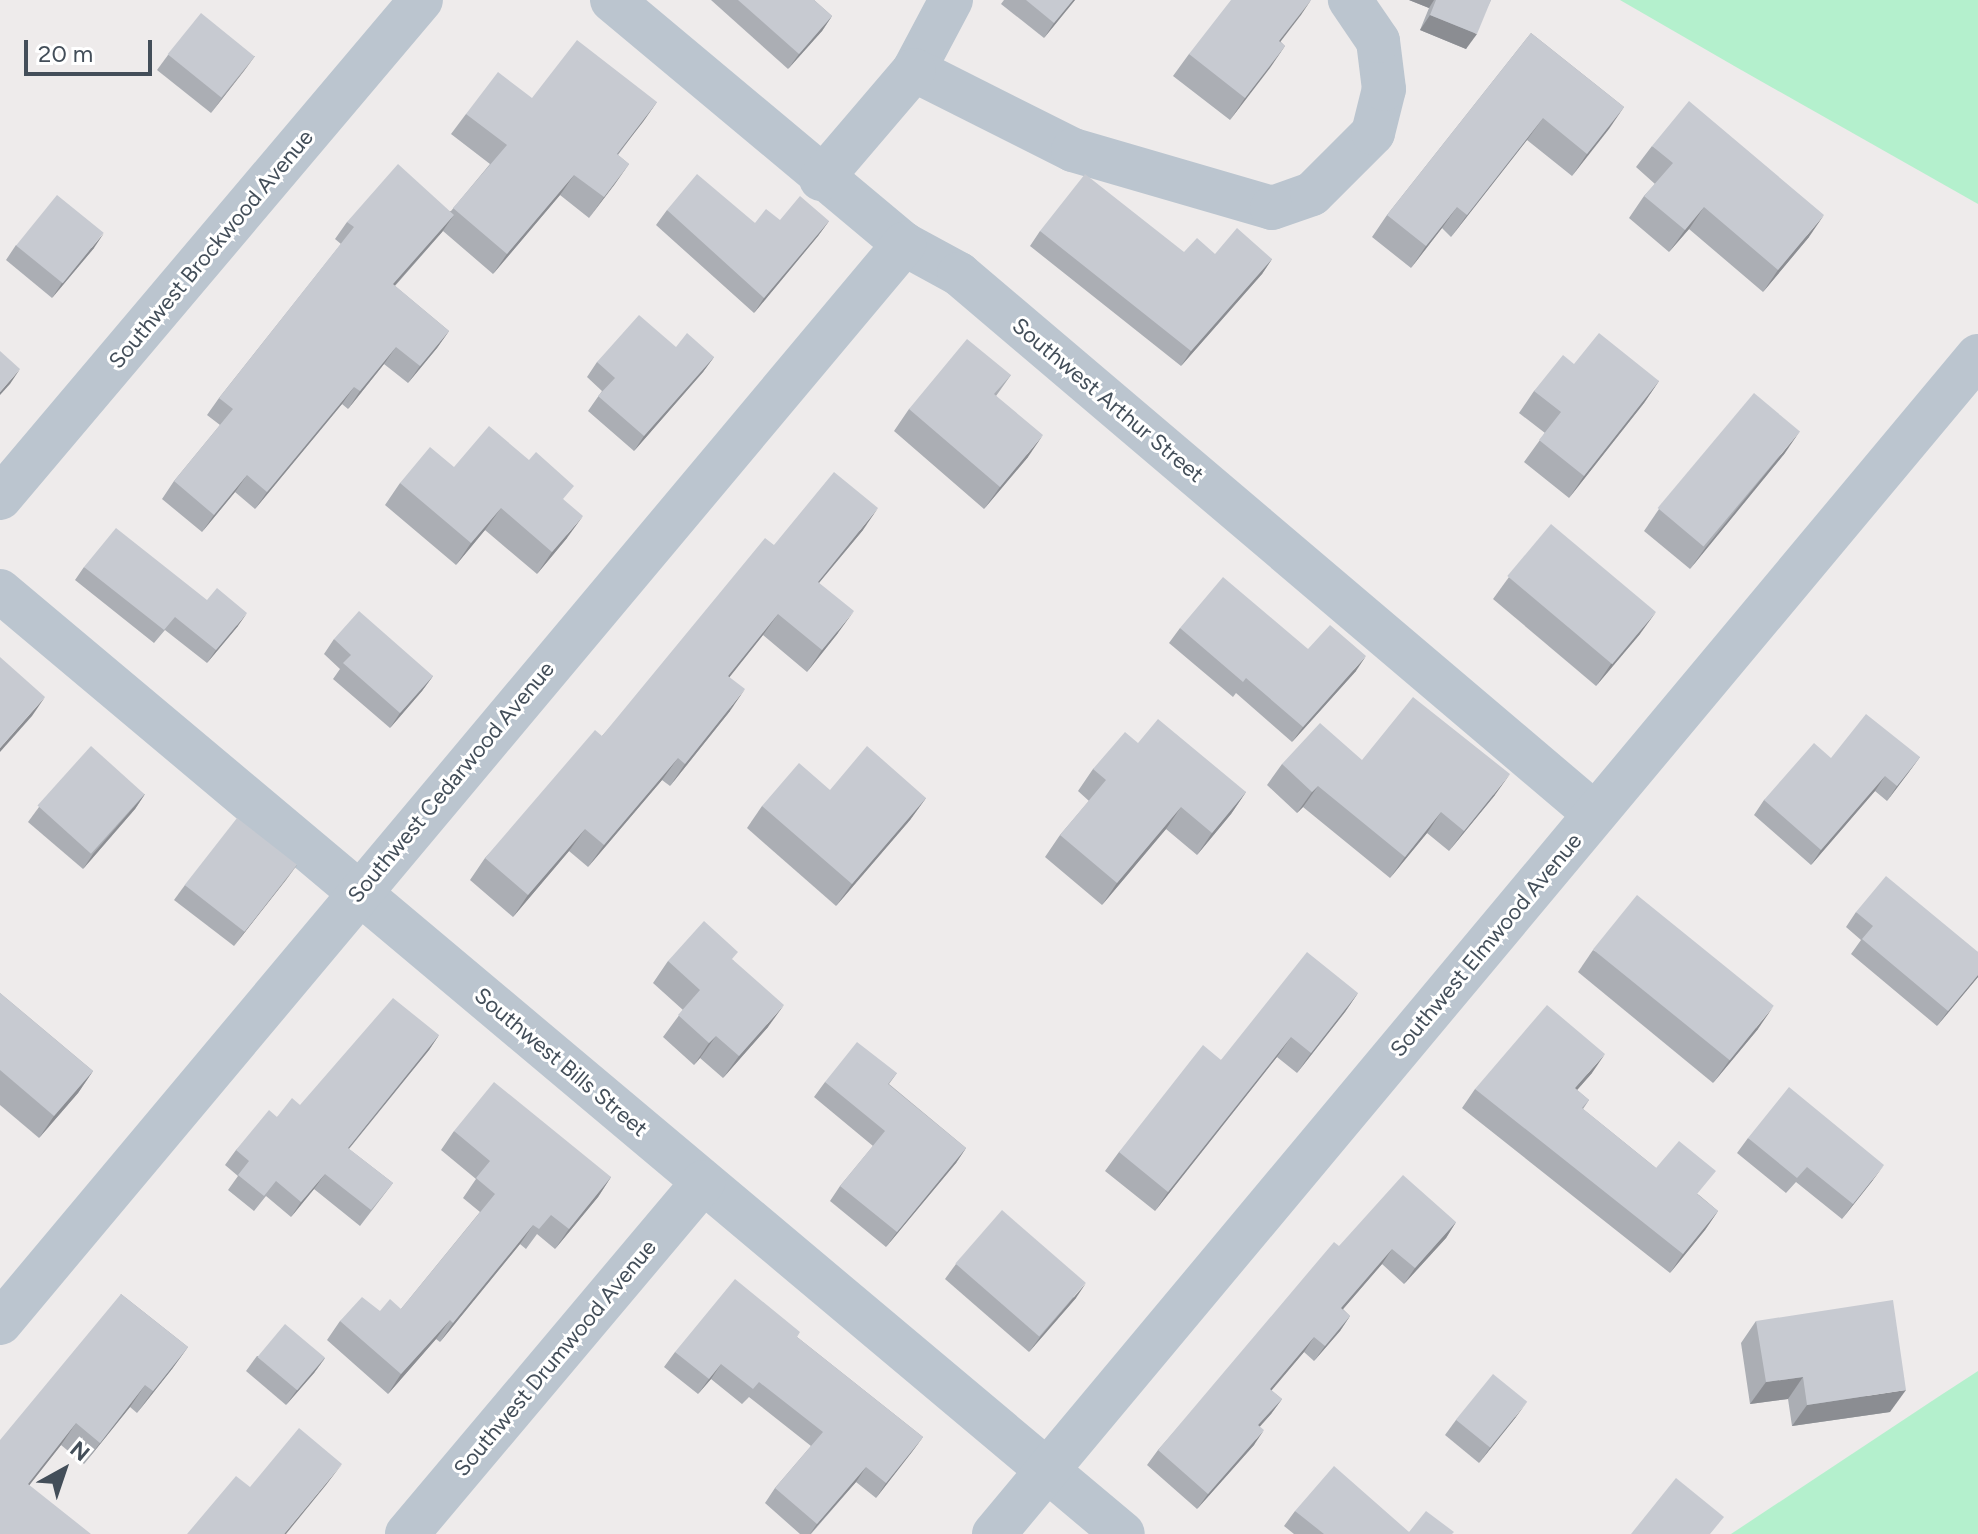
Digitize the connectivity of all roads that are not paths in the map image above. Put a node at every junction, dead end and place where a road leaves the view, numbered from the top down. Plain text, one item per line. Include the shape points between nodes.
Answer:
1 (421, 0) edge
2 (612, 0) edge
3 (951, 0) edge
4 (1350, 0) edge
5 (914, 70) junction
6 (821, 179) junction
7 (904, 244) junction
8 (1978, 356) edge
9 (0, 498) edge
10 (0, 591) edge
11 (1595, 814) junction
12 (359, 892) junction
13 (703, 1182) junction
14 (0, 1323) edge
15 (1047, 1470) junction
16 (423, 1528) edge
17 (994, 1534) edge
18 (1123, 1534) edge

1 - 9 street, Southwest Brockwood Avenue
2 - 6 street, Southwest Arthur Street
3 - 5 street
4 - 5 street via 1378,41 1384,89 1373,133 1312,194 1272,208 1073,150
5 - 6 street
6 - 7 street, Southwest Arthur Street
7 - 11 street, Southwest Arthur Street via 959,274
7 - 12 street, Southwest Cedarwood Avenue
8 - 11 street, Southwest Elmwood Avenue
10 - 12 street, Southwest Bills Street
11 - 15 street, Southwest Elmwood Avenue
12 - 13 street, Southwest Bills Street
12 - 14 street, Southwest Cedarwood Avenue
13 - 15 street, Southwest Bills Street
13 - 16 street, Southwest Drumwood Avenue
15 - 17 street, Southwest Elmwood Avenue
15 - 18 street, Southwest Bills Street

